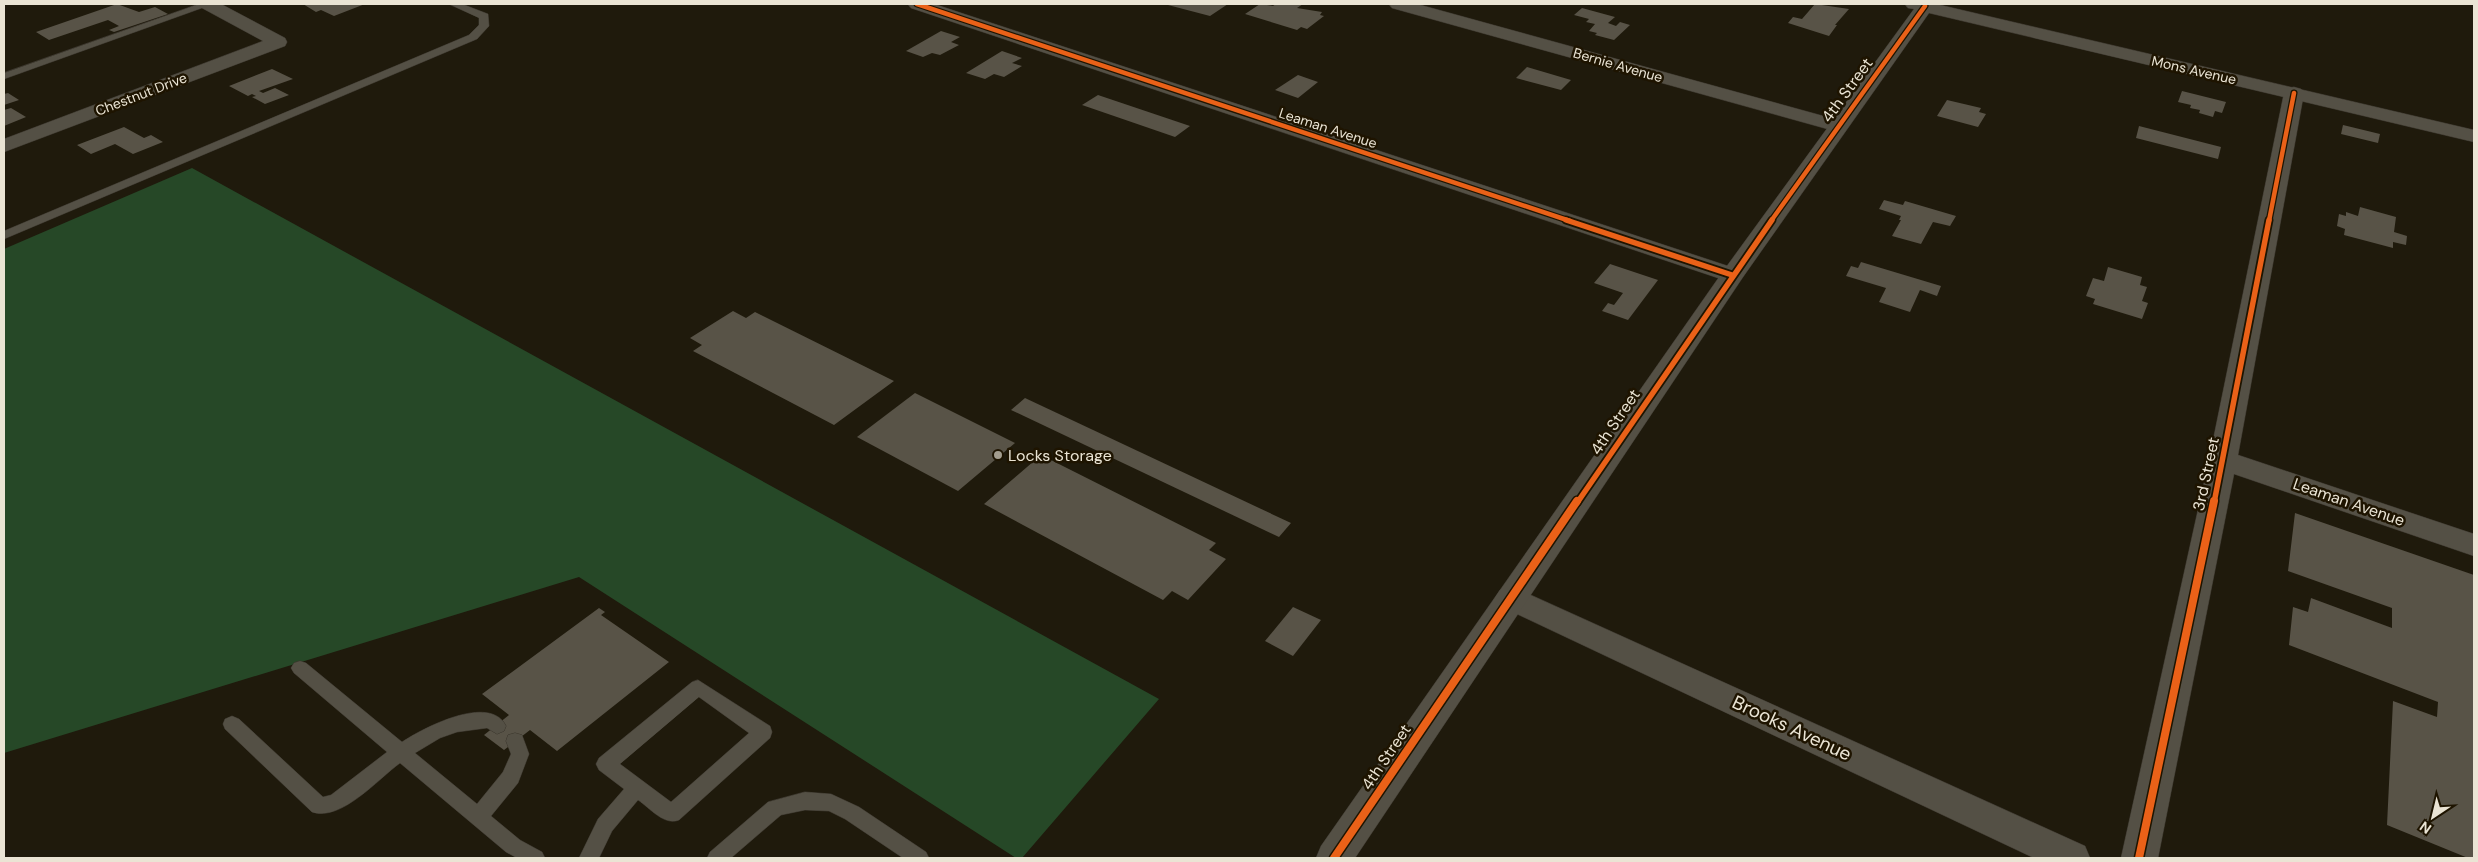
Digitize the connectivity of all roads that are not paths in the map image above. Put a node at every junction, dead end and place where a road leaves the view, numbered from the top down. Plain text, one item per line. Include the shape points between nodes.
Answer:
1 (208, 4) edge
2 (454, 4) edge
3 (916, 4) edge
4 (1398, 4) edge
5 (1920, 5) edge
6 (4, 76) edge
7 (2294, 94) junction
8 (1838, 126) junction
9 (2474, 136) edge
10 (4, 146) edge
11 (4, 235) edge
12 (1732, 275) junction
13 (2224, 460) junction
14 (2474, 545) edge
15 (1511, 598) junction
16 (300, 668) dead end
17 (232, 724) dead end
18 (497, 726) dead end
19 (515, 741) dead end
20 (402, 753) junction
21 (637, 787) junction
22 (478, 817) junction
23 (535, 858) edge
24 (589, 858) edge
25 (717, 858) edge
26 (919, 858) edge
27 (1334, 858) edge
28 (2072, 858) edge
29 (2138, 858) edge

1 - 6 lane
1 - 10 street, Chestnut Drive via 278,42
2 - 11 lane via 484,16 484,26 474,37
3 - 12 street, Leaman Avenue
4 - 8 street, Bernie Avenue
5 - 7 street, Mons Avenue
5 - 8 street, 4th Street
7 - 9 street, Mons Avenue
7 - 13 street, 3rd Street
8 - 12 street, 4th Street
12 - 15 street, 4th Street
13 - 14 street, Leaman Avenue
13 - 29 street, 3rd Street
15 - 27 street, 4th Street
15 - 28 street, Brooks Avenue
16 - 20 lane
17 - 20 lane via 319,806 336,803
18 - 20 lane via 491,720 482,720 445,727
19 - 22 lane via 520,754 511,777
20 - 22 lane
21 - 21 lane via 672,814 764,732 698,687 606,764
21 - 24 lane via 604,825
22 - 23 lane via 513,846
25 - 26 lane via 775,808 805,801 831,803 852,813

